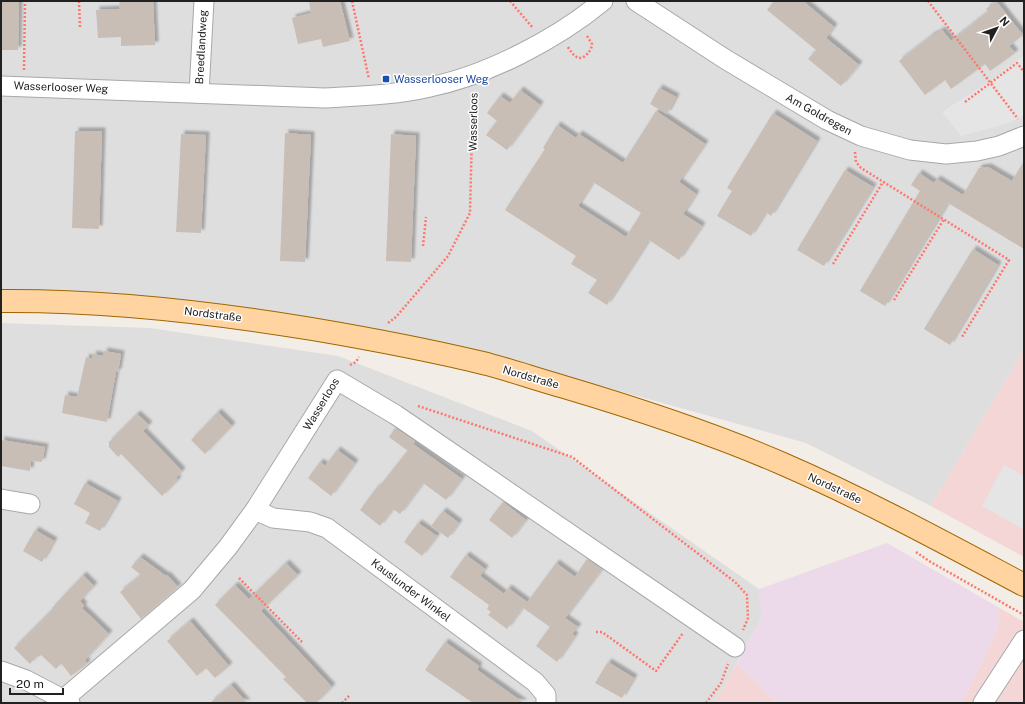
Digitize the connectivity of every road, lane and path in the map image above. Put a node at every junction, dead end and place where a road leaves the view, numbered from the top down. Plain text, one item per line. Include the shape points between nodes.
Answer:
1 (25, 1) edge
2 (79, 1) edge
3 (204, 1) edge
4 (352, 1) edge
5 (510, 1) edge
6 (603, 1) edge
7 (636, 1) edge
8 (928, 1) edge
9 (80, 27) dead end
10 (544, 41) junction
11 (1024, 72) edge
12 (474, 74) junction
13 (990, 83) junction
14 (1, 86) edge
15 (23, 86) junction
16 (199, 93) junction
17 (373, 96) junction
18 (965, 102) dead end
19 (1022, 128) edge
20 (861, 136) junction
21 (883, 182) junction
22 (426, 217) dead end
23 (944, 219) junction
24 (423, 246) dead end
25 (833, 264) dead end
26 (894, 300) dead end
27 (1, 301) edge
28 (962, 337) dead end
29 (365, 338) junction
30 (337, 380) junction
31 (417, 406) dead end
32 (1, 499) edge
33 (30, 504) dead end
34 (256, 510) junction
35 (911, 548) dead end
36 (239, 578) dead end
37 (1024, 585) edge
38 (1024, 615) edge
39 (693, 618) junction
40 (596, 632) dead end
41 (1024, 640) edge
42 (302, 642) dead end
43 (735, 648) junction
44 (1, 671) edge
45 (350, 695) dead end
46 (64, 702) edge
47 (342, 703) edge
48 (546, 703) edge
49 (706, 703) edge
50 (983, 703) edge

1 - 15 path
2 - 9 path
3 - 16 street, Breedlandweg
4 - 17 path
5 - 10 path
6 - 10 street, Wasserlooser Weg
7 - 20 street, Am Goldregen via 827,120
8 - 13 path
10 - 12 street, Wasserlooser Weg via 526,52
11 - 13 path via 1017,63
12 - 17 street, Wasserlooser Weg via 431,87
12 - 29 path, Wasserloos via 470,213 448,256 396,317 387,323 371,324 366,329
13 - 18 path
13 - 19 path
14 - 15 street, Wasserlooser Weg
15 - 16 street, Wasserlooser Weg
16 - 17 street, Wasserlooser Weg via 325,98
19 - 20 street, Am Goldregen via 999,146 946,154 910,150
20 - 21 path via 855,154 856,162
21 - 23 path
21 - 25 path
22 - 24 path
23 - 26 path
23 - 28 path via 1009,260
27 - 29 main road, Nordstraße via 150,307 252,319
29 - 30 path, Wasserloos via 356,362 352,366 344,365
29 - 37 main road, Nordstraße via 488,364 698,430 782,464 880,509
30 - 34 street, Wasserloos
30 - 39 street via 396,415
31 - 43 path via 572,457 735,582 747,595 748,618
32 - 33 street
34 - 46 street, Wasserloos via 192,590
34 - 48 street, Kauslunder Winkel via 273,518 310,522 327,528 535,682 546,695
35 - 38 path via 929,562
36 - 42 path
39 - 40 path via 656,671 602,632
39 - 43 street
41 - 50 street
43 - 49 path via 720,682
44 - 46 street via 26,680
45 - 47 path

